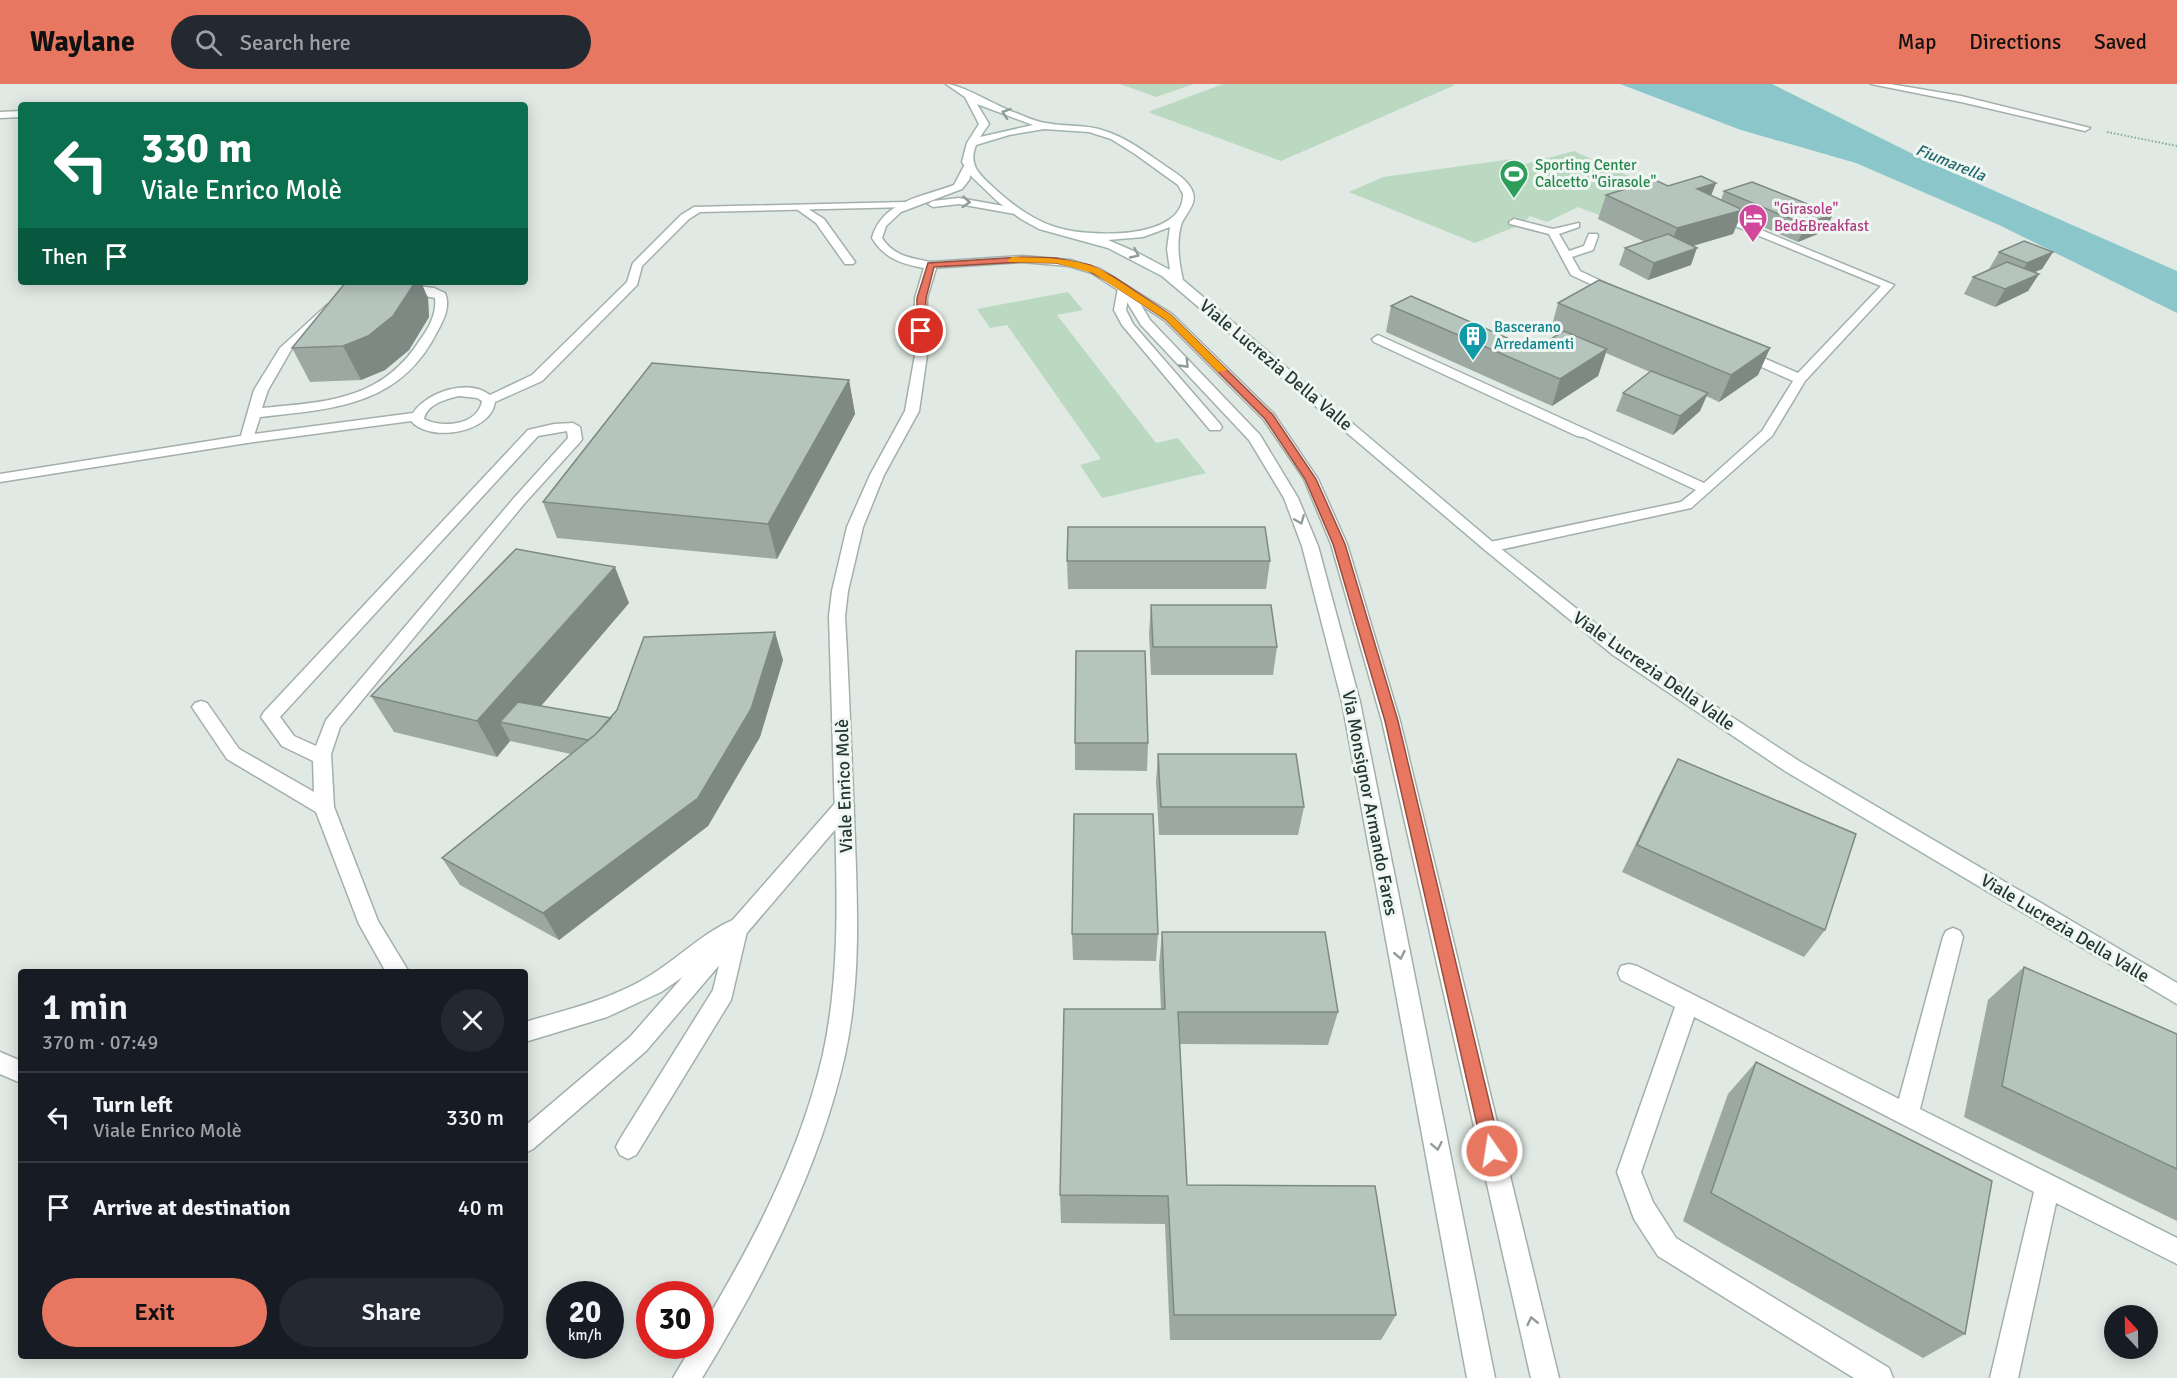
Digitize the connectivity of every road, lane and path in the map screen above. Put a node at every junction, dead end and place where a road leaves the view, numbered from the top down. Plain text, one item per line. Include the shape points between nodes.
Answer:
1 (950, 84) edge
2 (1875, 84) edge
3 (969, 98) junction
4 (18, 114) edge
5 (0, 115) edge
6 (1044, 126) junction
7 (2085, 128) joint
8 (972, 143) junction
9 (2177, 146) edge
10 (968, 168) junction
11 (906, 205) junction
12 (1713, 205) edge
13 (802, 208) junction
14 (1015, 211) junction
15 (888, 217) junction
16 (1178, 218) junction
17 (1514, 222) dead end
18 (1575, 225) dead end
19 (1553, 232) junction
20 (1593, 236) dead end
21 (1088, 237) junction
22 (1565, 256) junction
23 (849, 262) dead end
24 (931, 264) junction
25 (1177, 281) junction
26 (1124, 288) junction
27 (383, 289) edge
28 (342, 300) edge
29 (1634, 300) edge
30 (1378, 339) dead end
31 (1728, 348) edge
32 (1800, 379) junction
33 (489, 400) junction
34 (255, 413) junction
35 (417, 416) junction
36 (1215, 427) dead end
37 (247, 439) junction
38 (0, 478) edge
39 (1706, 489) junction
40 (1490, 547) junction
41 (201, 707) dead end
42 (322, 757) junction
43 (844, 806) junction
44 (324, 807) junction
45 (739, 925) junction
46 (1953, 937) dead end
47 (396, 969) edge
48 (1629, 973) dead end
49 (2177, 994) edge
50 (1687, 1004) junction
51 (528, 1031) edge
52 (0, 1063) edge
53 (18, 1071) edge
54 (1907, 1114) junction
55 (528, 1139) edge
56 (628, 1147) dead end
57 (2048, 1186) junction
58 (2177, 1251) edge
59 (687, 1378) edge
60 (1481, 1378) edge
61 (1545, 1378) edge
62 (1879, 1378) edge
63 (2004, 1378) edge

1 - 3 street
2 - 7 street
6 -> 3 street
3 - 8 street via 984,124
4 - 5 street
6 - 8 street
6 - 16 street via 1098,130 1134,148 1187,191 1189,199
7 - 9 path
8 - 10 street via 966,155
10 - 11 street via 958,187
10 - 14 street, Viale Lucrezia Della Valle
11 - 13 street
11 - 15 street
12 - 32 street via 1715,214 1888,285
13 - 23 street via 820,221
13 - 33 street via 698,209 685,217 637,266 633,283 537,378
15 -> 14 street via 960,201
14 - 21 street, Viale Lucrezia Della Valle via 1054,230
15 - 24 street via 877,238 888,253 901,260
16 - 21 street, Viale Lucrezia Della Valle via 1154,230
16 - 25 street via 1172,246
17 - 19 street
18 - 19 street
19 - 22 street
20 - 22 street via 1589,248
21 -> 25 street, Viale Lucrezia Della Valle via 1154,264
22 - 29 street via 1575,273
24 - 26 street, Via Monsignor Armando Fares via 1056,261 1087,267
24 - 43 street, Viale Enrico Molè via 921,298 921,355 912,411 855,526 840,591 837,616
25 - 40 street, Viale Lucrezia Della Valle
26 - 36 street via 1120,310 1128,325
26 -> 60 street, Via Monsignor Armando Fares via 1145,322 1255,438 1291,498 1310,546 1351,702
61 -> 26 street, Via Monsignor Armando Fares via 1391,721 1339,544 1311,479 1269,417 1168,317
27 - 34 street via 434,291 441,296 443,306 422,351 396,377 353,401
28 - 34 street via 286,348 261,390
30 - 39 street
31 - 32 street
32 - 39 street via 1767,434
33 - 35 street via 471,392 450,394 431,401
33 - 35 street via 485,414 456,428 431,428 418,421
34 - 37 street
35 - 37 street
37 - 38 street
39 - 40 street via 1686,505
40 - 49 street, Viale Lucrezia Della Valle via 1619,651 1792,766
41 - 44 street via 233,754
42 - 42 street via 332,725 575,439 573,427 533,433 270,717 288,741
42 - 44 street
43 - 45 street
43 - 59 street, Viale Enrico Molè via 848,927 845,973 834,1053 820,1108 795,1174 763,1241
44 - 47 street via 369,924
45 - 51 street via 653,985 599,1010
45 - 55 street via 638,1044
45 - 56 street via 723,993
46 - 54 street
48 - 50 street
50 - 54 street
50 - 62 street via 1629,1172 1643,1210 1667,1247
52 - 53 street
54 - 57 street
57 - 58 street
57 - 63 street

